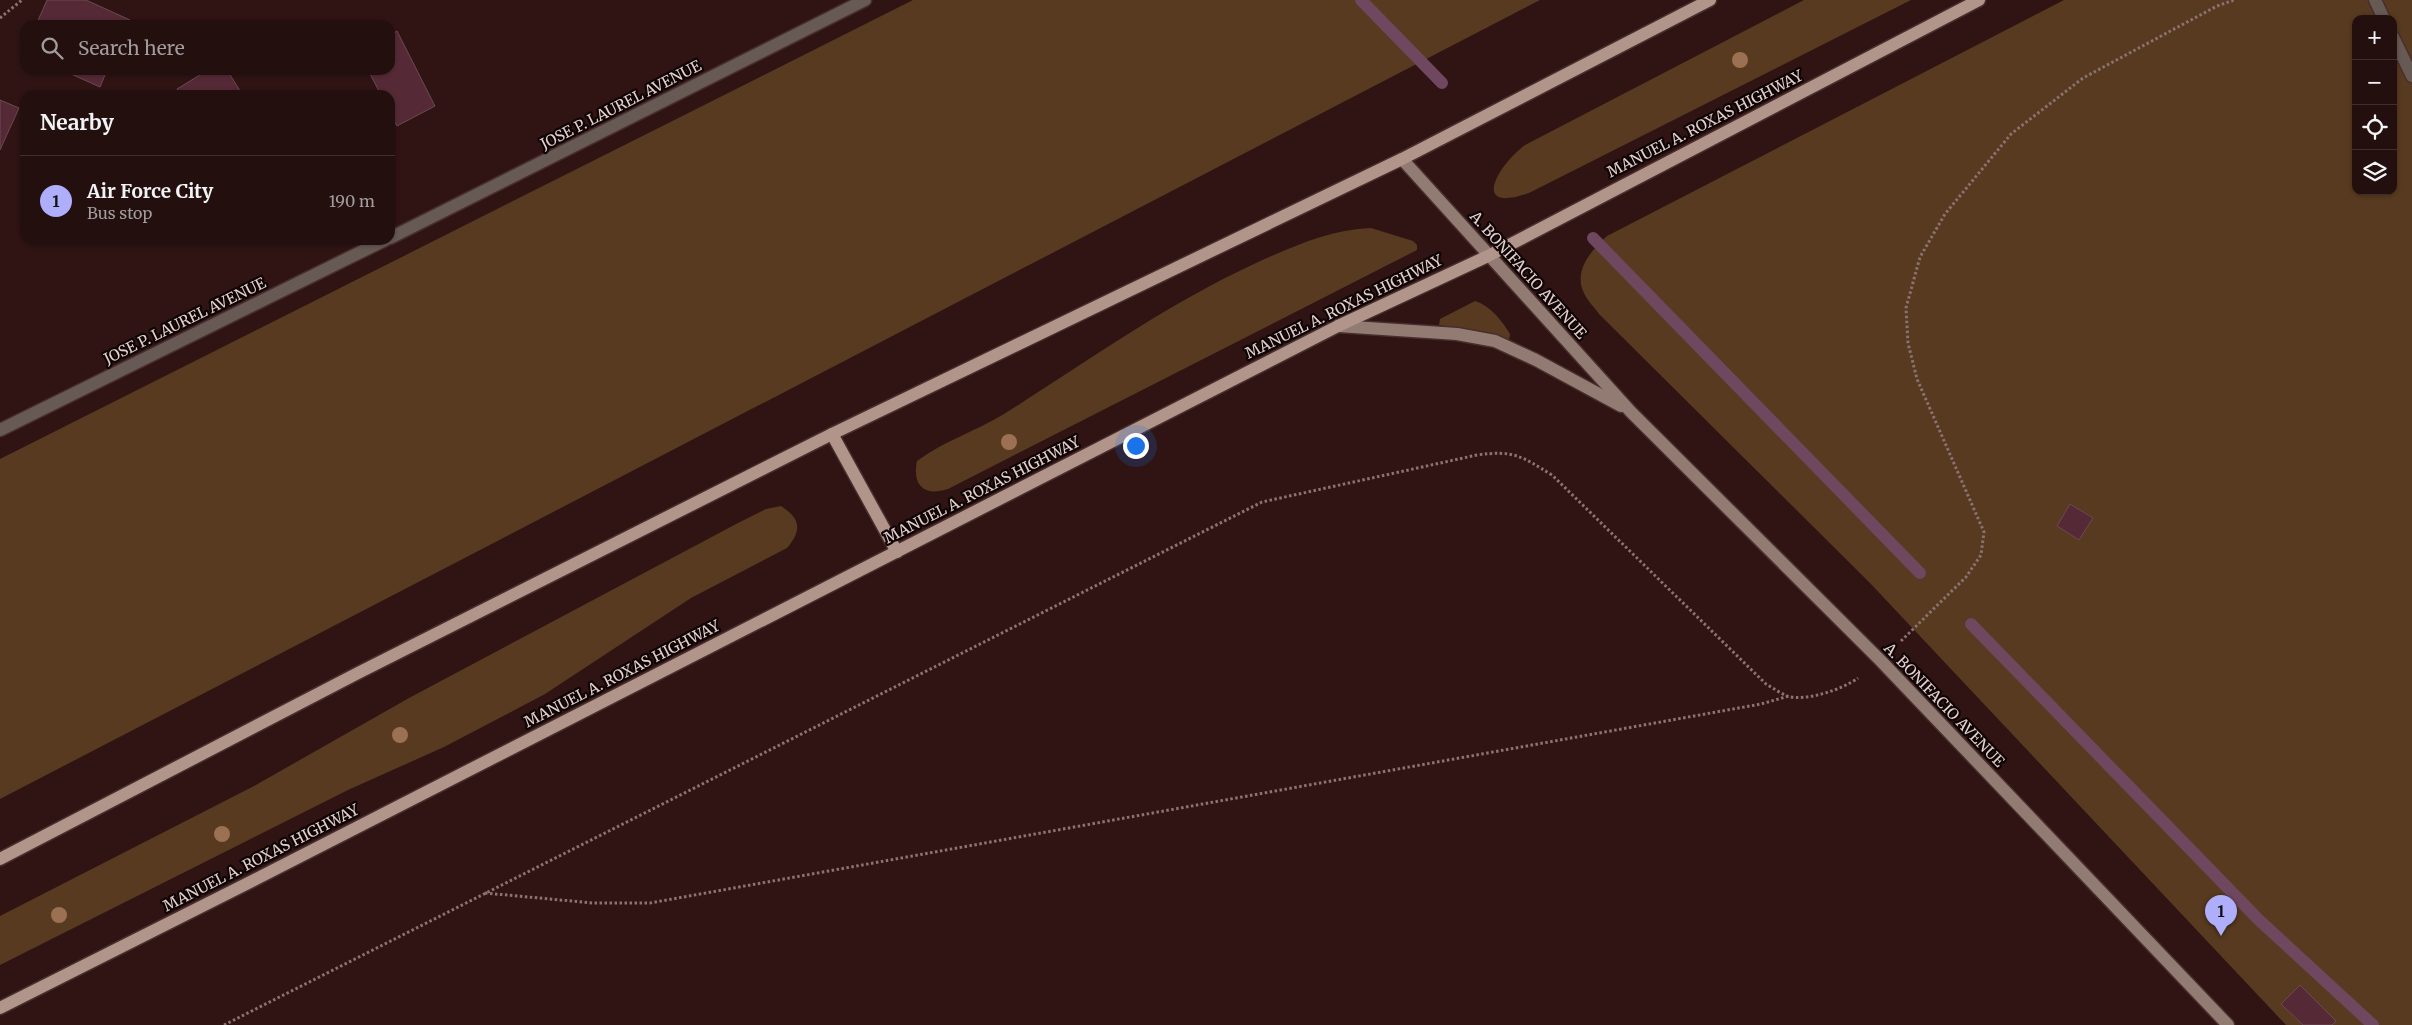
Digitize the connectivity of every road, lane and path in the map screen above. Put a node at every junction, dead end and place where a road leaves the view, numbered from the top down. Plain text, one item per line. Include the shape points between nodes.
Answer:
1 (22, 0) edge
2 (866, 0) edge
3 (1710, 0) edge
4 (1979, 0) edge
5 (2234, 0) edge
6 (2375, 0) edge
7 (2382, 15) edge
8 (0, 18) edge
9 (2397, 46) edge
10 (2412, 76) edge
11 (1402, 158) junction
12 (395, 236) edge
13 (375, 245) edge
14 (1488, 256) junction
15 (1338, 326) junction
16 (1631, 412) junction
17 (0, 430) edge
18 (832, 434) junction
19 (897, 552) junction
20 (1880, 661) junction
21 (1788, 696) junction
22 (0, 859) edge
23 (484, 893) junction
24 (0, 1008) edge
25 (224, 1025) edge
26 (2228, 1025) edge

1 - 8 path
2 - 12 street, JOSE P. LAUREL AVENUE
3 - 11 main road
4 - 14 main road, MANUEL A. ROXAS HIGHWAY
5 - 20 path via 2083,78 2011,134 1945,214 1920,258 1906,308 1908,343 1917,379 1984,532 1981,555 1966,577
6 - 7 street
9 - 10 street
11 - 14 main road, A. BONIFACIO AVENUE
11 - 18 main road
13 - 17 street, JOSE P. LAUREL AVENUE
14 - 15 main road, MANUEL A. ROXAS HIGHWAY
14 - 16 main road, A. BONIFACIO AVENUE
15 - 16 main road, A. BONIFACIO AVENUE via 1457,334 1495,341
15 - 19 main road, MANUEL A. ROXAS HIGHWAY
16 - 20 main road, A. BONIFACIO AVENUE
18 - 19 main road
18 - 22 main road via 358,673
19 - 24 main road, MANUEL A. ROXAS HIGHWAY
20 - 21 path via 1850,684 1818,695
20 - 26 main road, A. BONIFACIO AVENUE
21 - 23 path via 1751,706 650,904 593,903
21 - 23 path via 1766,684 1552,475 1526,459 1502,452 1477,455 1262,502
23 - 25 path

